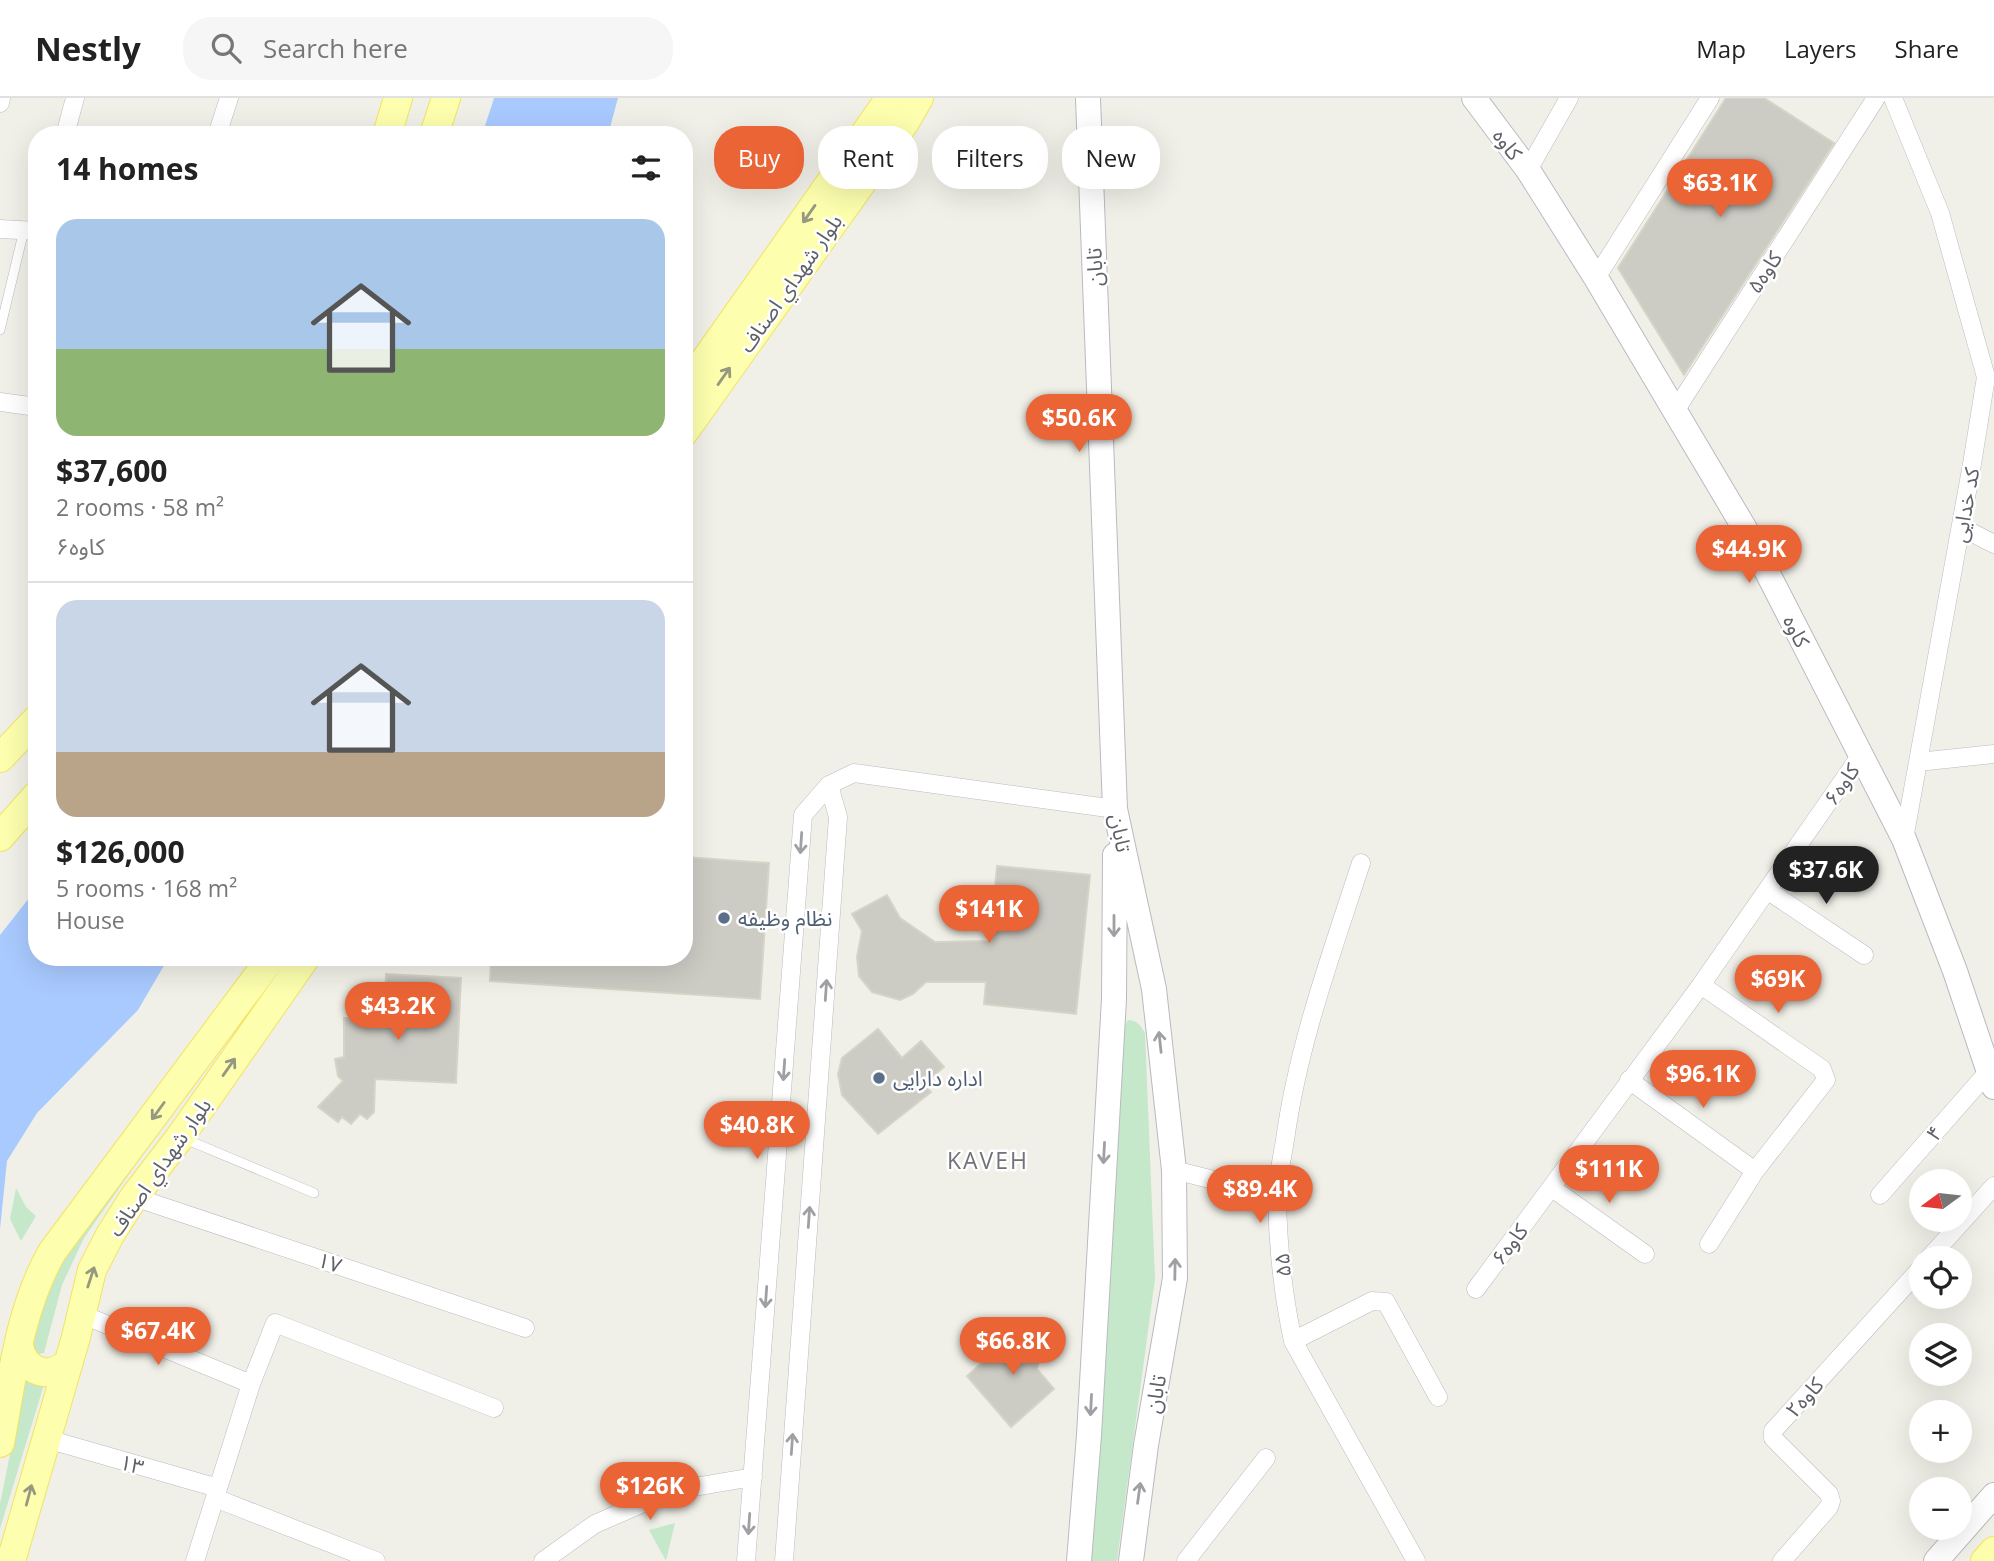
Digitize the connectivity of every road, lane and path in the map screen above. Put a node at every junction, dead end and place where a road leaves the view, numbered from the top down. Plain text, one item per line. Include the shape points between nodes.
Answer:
1 (1, 98) edge
2 (75, 98) edge
3 (229, 98) edge
4 (398, 98) edge
5 (446, 98) edge
6 (890, 98) edge
7 (919, 98) edge
8 (1088, 98) edge
9 (1474, 98) edge
10 (1569, 98) edge
11 (1710, 98) edge
12 (1876, 98) edge
13 (1893, 98) edge
14 (0, 103) edge
15 (67, 126) edge
16 (221, 126) edge
17 (390, 126) edge
18 (437, 126) edge
19 (1528, 170) junction
20 (0, 229) edge
21 (28, 231) edge
22 (28, 238) edge
23 (1596, 278) junction
24 (0, 330) edge
25 (1990, 376) edge
26 (693, 377) edge
27 (0, 402) edge
28 (28, 406) edge
29 (1675, 411) junction
30 (693, 419) edge
31 (1961, 527) junction
32 (1994, 544) edge
33 (28, 728) edge
34 (1994, 754) edge
35 (1861, 755) junction
36 (0, 758) edge
37 (1918, 762) junction
38 (829, 785) junction
39 (28, 802) edge
40 (1115, 808) junction
41 (3, 826) edge
42 (1904, 839) junction
43 (1361, 863) dead end
44 (1767, 890) junction
45 (1864, 955) dead end
46 (265, 966) edge
47 (300, 966) edge
48 (1701, 985) junction
49 (1987, 1044) edge
50 (1991, 1079) edge
51 (1629, 1080) junction
52 (180, 1137) junction
53 (1174, 1170) junction
54 (1755, 1171) junction
55 (1994, 1186) edge
56 (1552, 1188) junction
57 (314, 1193) dead end
58 (1880, 1195) dead end
59 (1277, 1196) junction
60 (134, 1197) junction
61 (1709, 1244) dead end
62 (1940, 1246) edge
63 (1645, 1254) dead end
64 (1909, 1280) edge
65 (1476, 1289) dead end
66 (80, 1314) junction
67 (526, 1328) dead end
68 (1293, 1341) junction
69 (19, 1347) junction
70 (69, 1362) junction
71 (251, 1384) junction
72 (1438, 1397) dead end
73 (494, 1408) dead end
74 (47, 1439) junction
75 (0, 1443) edge
76 (1266, 1458) dead end
77 (753, 1477) junction
78 (217, 1493) junction
79 (1994, 1495) edge
80 (1994, 1551) edge
81 (11, 1561) edge
82 (195, 1561) edge
83 (376, 1561) edge
84 (543, 1561) edge
85 (746, 1561) edge
86 (783, 1561) edge
87 (1079, 1561) edge
88 (1132, 1561) edge
89 (1186, 1561) edge
90 (1416, 1561) edge
91 (1782, 1561) edge
92 (1936, 1561) edge
93 (1985, 1561) edge

1 - 14 street
2 - 15 street
3 - 16 street
4 - 17 main road
5 - 18 main road
6 -> 26 main road, بلوار شهداي اصناف
30 -> 7 main road, بلوار شهداي اصناف
8 - 40 street, تابان
9 - 19 street, کاوه
10 - 19 street
11 - 23 street
12 - 29 street, کاوه۵
13 - 25 street, کد خدایی via 1940,213
19 - 23 street, کاوه
20 - 21 street
22 - 24 lane
23 - 29 street, کاوه
25 - 31 street, کد خدایی
27 - 28 street
29 - 35 street, کاوه via 1745,528
31 - 32 street
31 - 37 street, کد خدایی
33 - 36 main road
34 - 37 street
35 - 42 street, کاوه
35 - 44 street, کاوه۶
37 - 42 street, کد خدایی
38 - 40 street via 854,773
38 -> 77 street via 803,815
86 -> 38 street via 838,817
39 - 41 main road
53 -> 40 street, تابان via 1154,989
40 -> 87 street via 1114,999
42 - 49 street, کاوه
43 - 59 street, ۵۵ via 1305,1038 1289,1105
44 - 45 street
44 - 48 street, کاوه۶
46 -> 69 main road, بلوار شهداي اصناف via 52,1252 34,1290
52 -> 47 main road, بلوار شهداي اصناف
48 - 51 street, کاوه۶
48 - 54 street via 1825,1074 1826,1080
49 - 50 street, کاوه
50 - 58 street, ۴
51 - 54 street
51 - 56 street, کاوه۶
52 - 57 lane
52 - 60 main road, بلوار شهداي اصناف
53 - 59 street
88 -> 53 street, تابان via 1146,1445 1175,1278
54 - 61 street
55 - 62 street
56 - 63 street
56 - 65 street, کاوه۶
59 - 68 street, ۵۵ via 1286,1310
66 -> 60 main road, بلوار شهداي اصناف via 92,1270
60 - 67 street, ۱۷
64 - 91 street, کاوه۲ via 1773,1431 1773,1438 1831,1501
66 - 70 main road, بلوار شهداي اصناف
66 - 71 street
68 - 72 street via 1372,1301 1386,1302
68 - 90 street, ۵۵
69 - 70 main road via 25,1362 39,1371 55,1371
69 - 75 main road, بلوار شهداي اصناف
70 - 74 main road, بلوار شهداي اصناف
71 - 73 street via 275,1323
71 - 78 street
74 - 78 street, ۱۳
81 -> 74 main road, بلوار شهداي اصناف
76 - 89 street
77 - 84 street via 671,1491 595,1524
77 -> 85 street
78 - 82 street
78 - 83 street, ۱۳
79 - 92 street
80 - 93 main road

